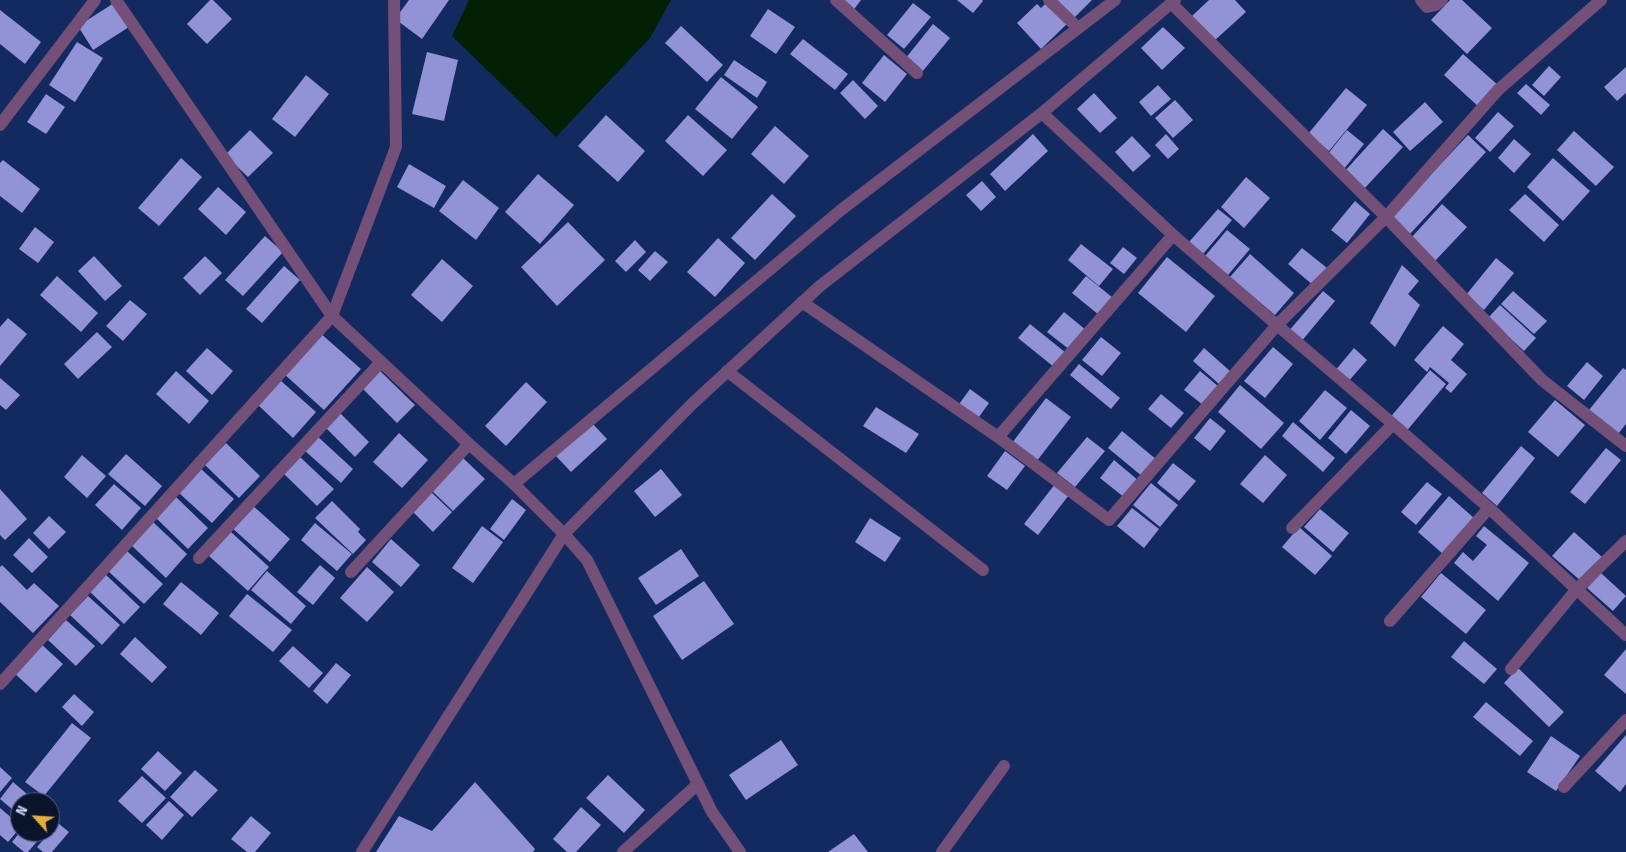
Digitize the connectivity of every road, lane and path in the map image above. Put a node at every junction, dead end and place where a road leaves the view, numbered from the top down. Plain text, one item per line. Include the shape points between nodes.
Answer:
1 (95, 0) edge
2 (116, 0) edge
3 (394, 0) edge
4 (836, 0) edge
5 (1049, 0) edge
6 (1115, 0) edge
7 (1421, 0) edge
8 (1442, 0) edge
9 (1173, 2) edge
10 (1594, 2) edge
11 (1078, 28) junction
12 (918, 73) dead end
13 (1042, 113) junction
14 (0, 125) edge
15 (1386, 217) junction
16 (1173, 235) junction
17 (802, 302) junction
18 (332, 316) junction
19 (1278, 326) junction
20 (381, 362) junction
21 (727, 371) junction
22 (1393, 424) junction
23 (998, 437) junction
24 (469, 444) junction
25 (1626, 446) edge
26 (514, 484) junction
27 (1489, 508) junction
28 (1292, 528) dead end
29 (564, 534) junction
30 (1626, 541) edge
31 (198, 558) dead end
32 (983, 570) dead end
33 (351, 572) dead end
34 (1576, 590) junction
35 (1390, 621) dead end
36 (1626, 635) edge
37 (1511, 669) dead end
38 (0, 684) edge
39 (1626, 720) edge
40 (1004, 766) dead end
41 (698, 784) junction
42 (1564, 788) dead end
43 (362, 852) edge
44 (623, 852) edge
45 (740, 852) edge
46 (942, 852) edge

1 - 14 street
2 - 18 street
3 - 18 street via 396,147
4 - 12 street
5 - 11 street
6 - 11 street
7 - 8 street via 1428,6 1436,6
9 - 13 street
9 - 15 street
10 - 15 street via 1498,90
11 - 26 street via 841,210
13 - 16 street
13 - 17 street
15 - 19 street
15 - 25 street via 1542,380
16 - 19 street
16 - 23 street
17 - 21 street
17 - 23 street
18 - 20 street
18 - 38 street
19 - 22 street
19 - 23 street via 1110,520
20 - 24 street
20 - 31 street
21 - 29 street
21 - 32 street
22 - 27 street
22 - 28 street
24 - 26 street
24 - 33 street
26 - 29 street
27 - 34 street
27 - 35 street
29 - 41 street via 587,560
29 - 43 street
30 - 34 street
34 - 36 street
34 - 37 street
39 - 42 street
40 - 46 street
41 - 44 street
41 - 45 street via 712,812

